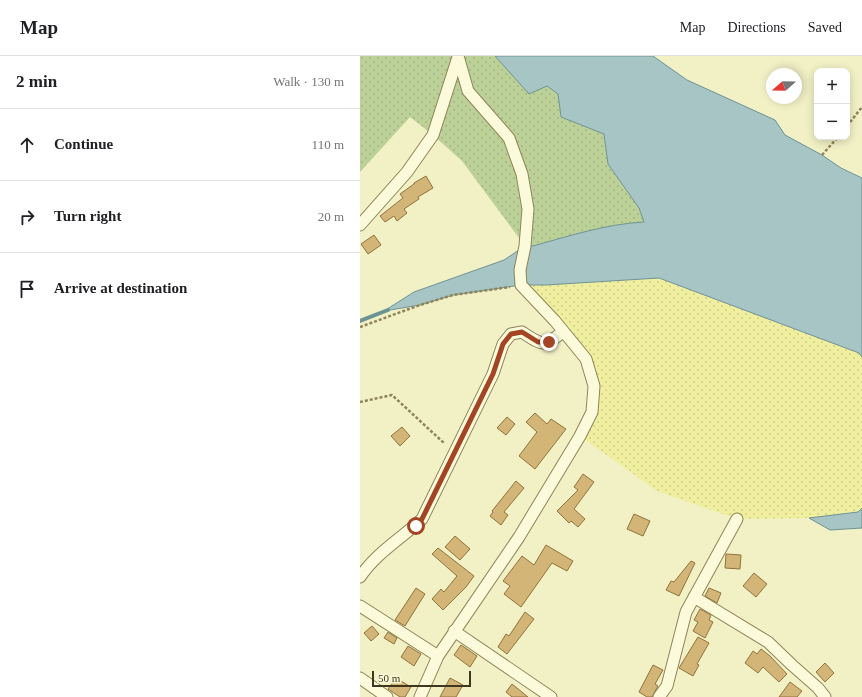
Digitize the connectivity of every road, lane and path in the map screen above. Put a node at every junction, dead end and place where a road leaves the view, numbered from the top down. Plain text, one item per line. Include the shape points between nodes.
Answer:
1 (458, 56) edge
2 (862, 107) edge
3 (850, 122) edge
4 (835, 140) edge
5 (822, 155) dead end
6 (360, 225) edge
7 (521, 285) junction
8 (360, 327) edge
9 (563, 332) junction
10 (360, 402) edge
11 (454, 452) junction
12 (737, 519) dead end
13 (360, 577) edge
14 (694, 597) junction
15 (360, 606) edge
16 (454, 631) junction
17 (438, 656) junction
18 (360, 678) edge
19 (387, 697) edge
20 (420, 697) edge
21 (551, 697) edge
22 (659, 697) edge
23 (825, 697) edge

1 - 6 street via 433,135 407,172
1 - 7 street via 468,91 509,138 522,174 528,210 520,270
2 - 3 path
4 - 5 path
7 - 8 path via 453,295
7 - 9 street
9 - 11 street via 549,342 538,342 522,332 511,334 503,344 493,374
9 - 16 street via 586,359 594,386 592,412 519,537
10 - 11 path via 392,395
11 - 13 street via 422,519 384,550
12 - 14 street
14 - 22 street via 686,612 667,686
14 - 23 street via 768,642
15 - 17 street
16 - 17 street
16 - 21 street
17 - 20 street
18 - 19 street

